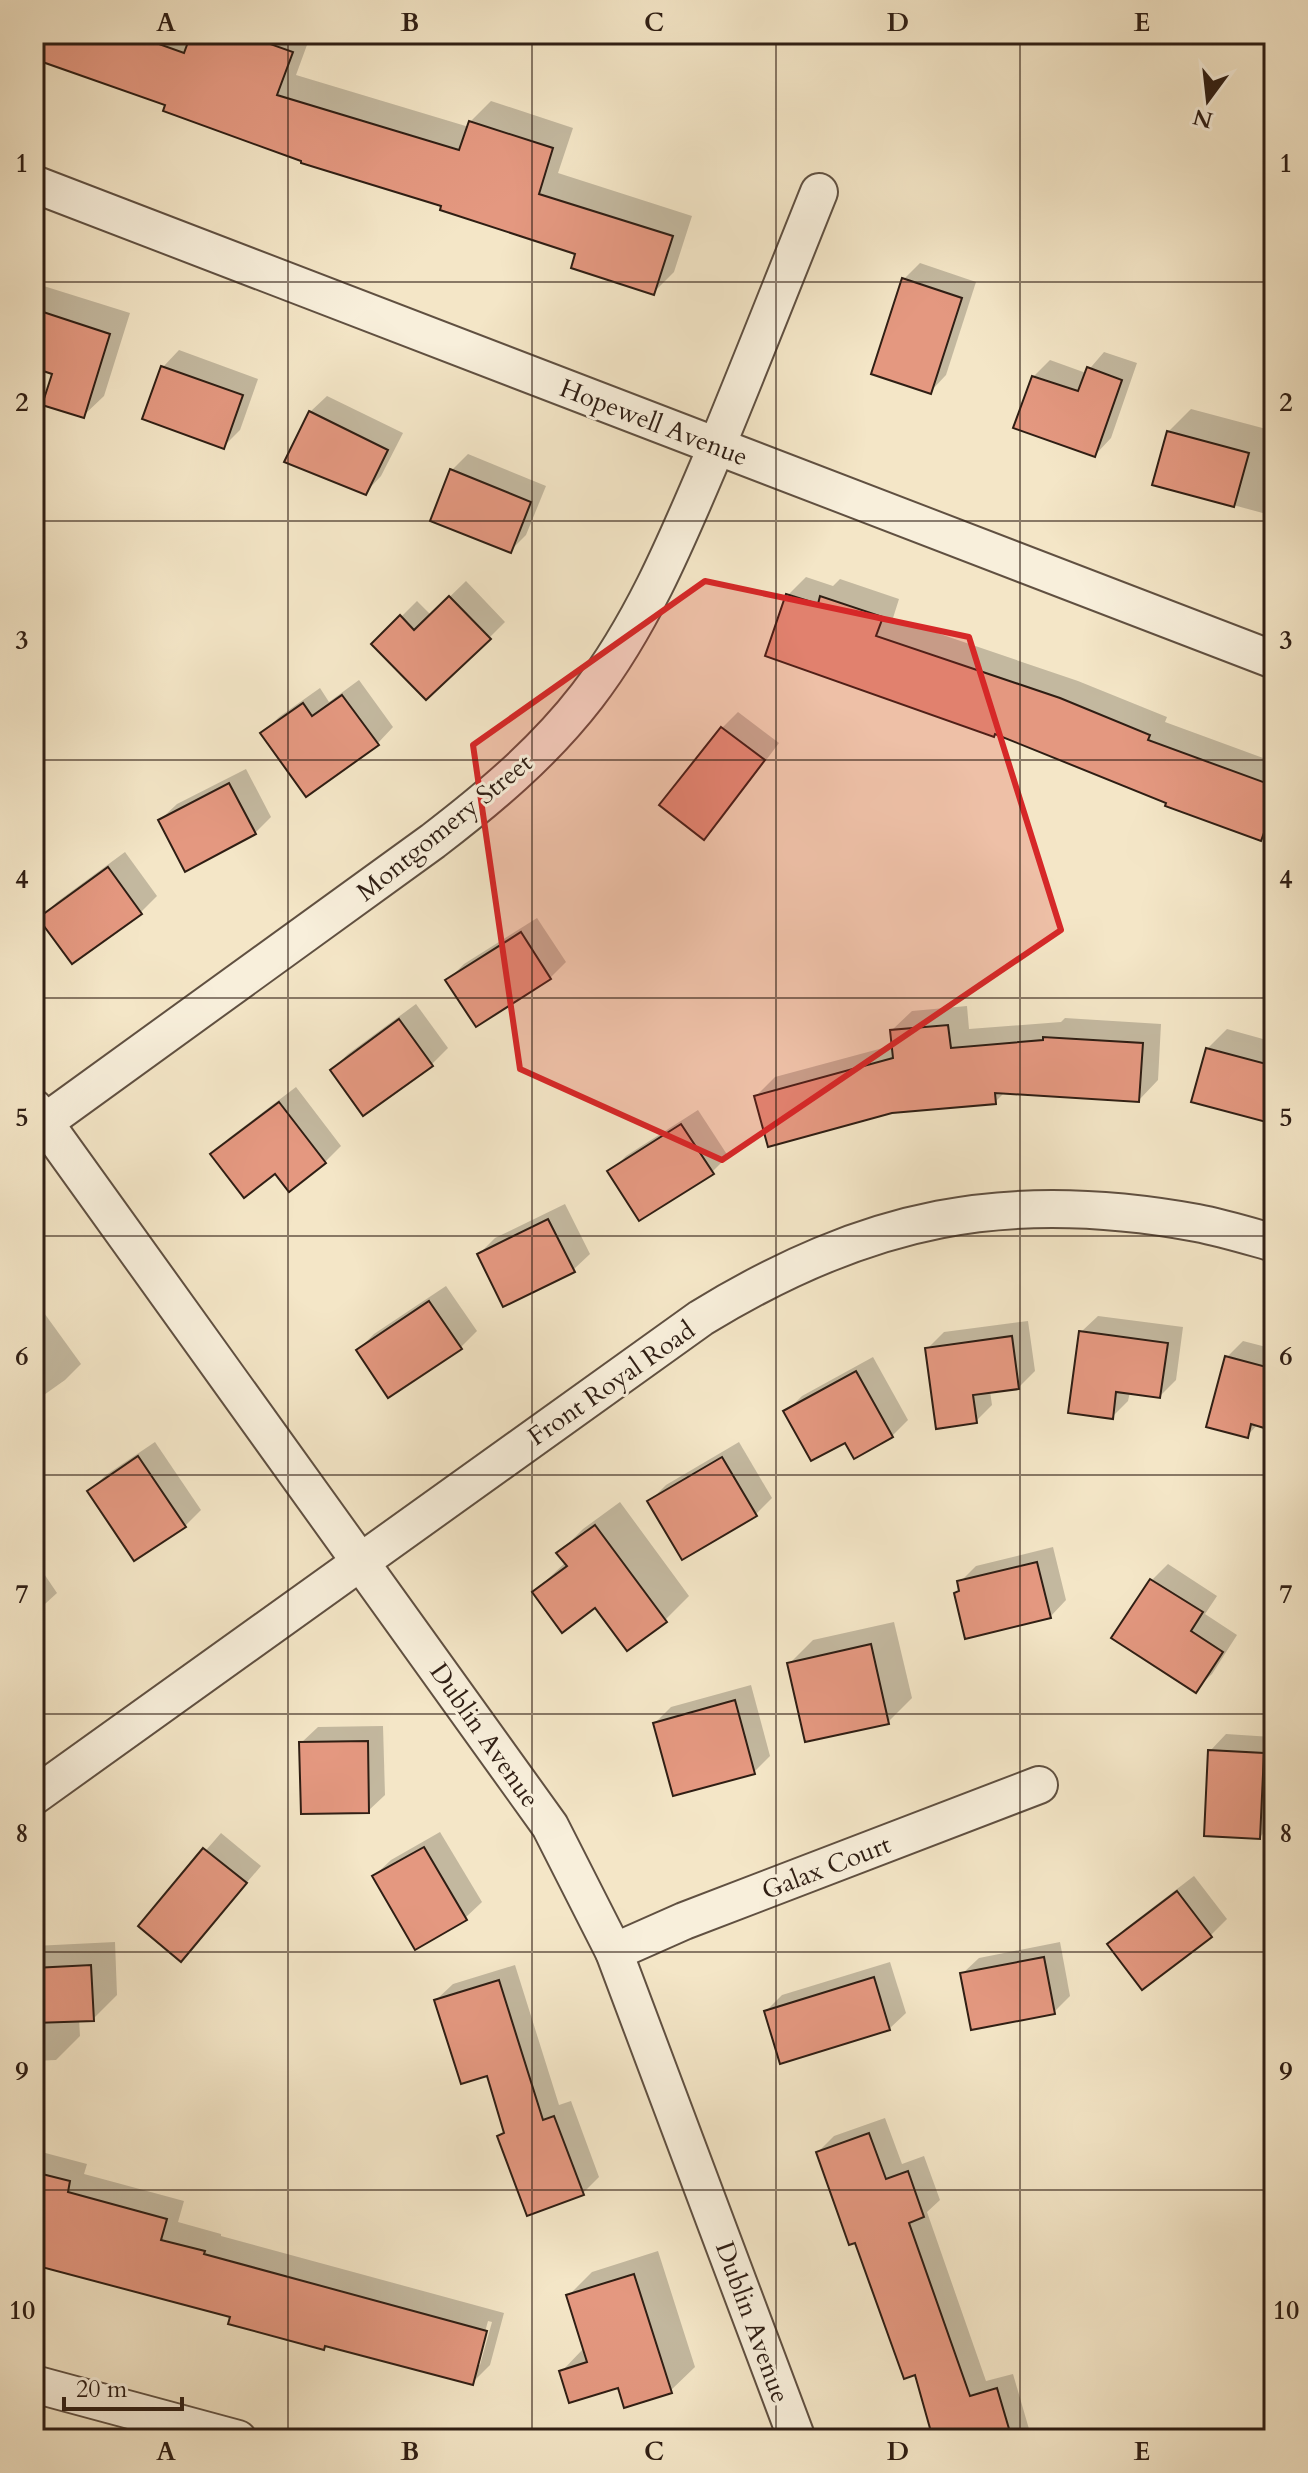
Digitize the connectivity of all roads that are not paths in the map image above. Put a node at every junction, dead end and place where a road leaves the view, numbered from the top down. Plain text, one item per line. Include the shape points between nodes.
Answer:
1 (34, 184) edge
2 (819, 192) dead end
3 (716, 446) junction
4 (1274, 660) edge
5 (38, 1120) edge
6 (1274, 1243) edge
7 (361, 1561) junction
8 (1039, 1785) dead end
9 (34, 1796) edge
10 (614, 1952) junction
11 (34, 2384) edge
12 (238, 2439) edge
13 (797, 2439) edge

1 - 3 street, Hopewell Avenue
2 - 3 street, Montgomery Street
3 - 4 street, Hopewell Avenue
3 - 5 street, Montgomery Street via 668,561 633,627 586,697 536,755 433,841
5 - 7 street, Dublin Avenue
6 - 7 street, Front Royal Road via 1199,1223 1102,1209 998,1211 872,1235 753,1286 701,1318
7 - 9 street, Front Royal Road
7 - 10 street, Dublin Avenue via 550,1826
8 - 10 street, Galax Court
10 - 13 street, Dublin Avenue
11 - 12 street

